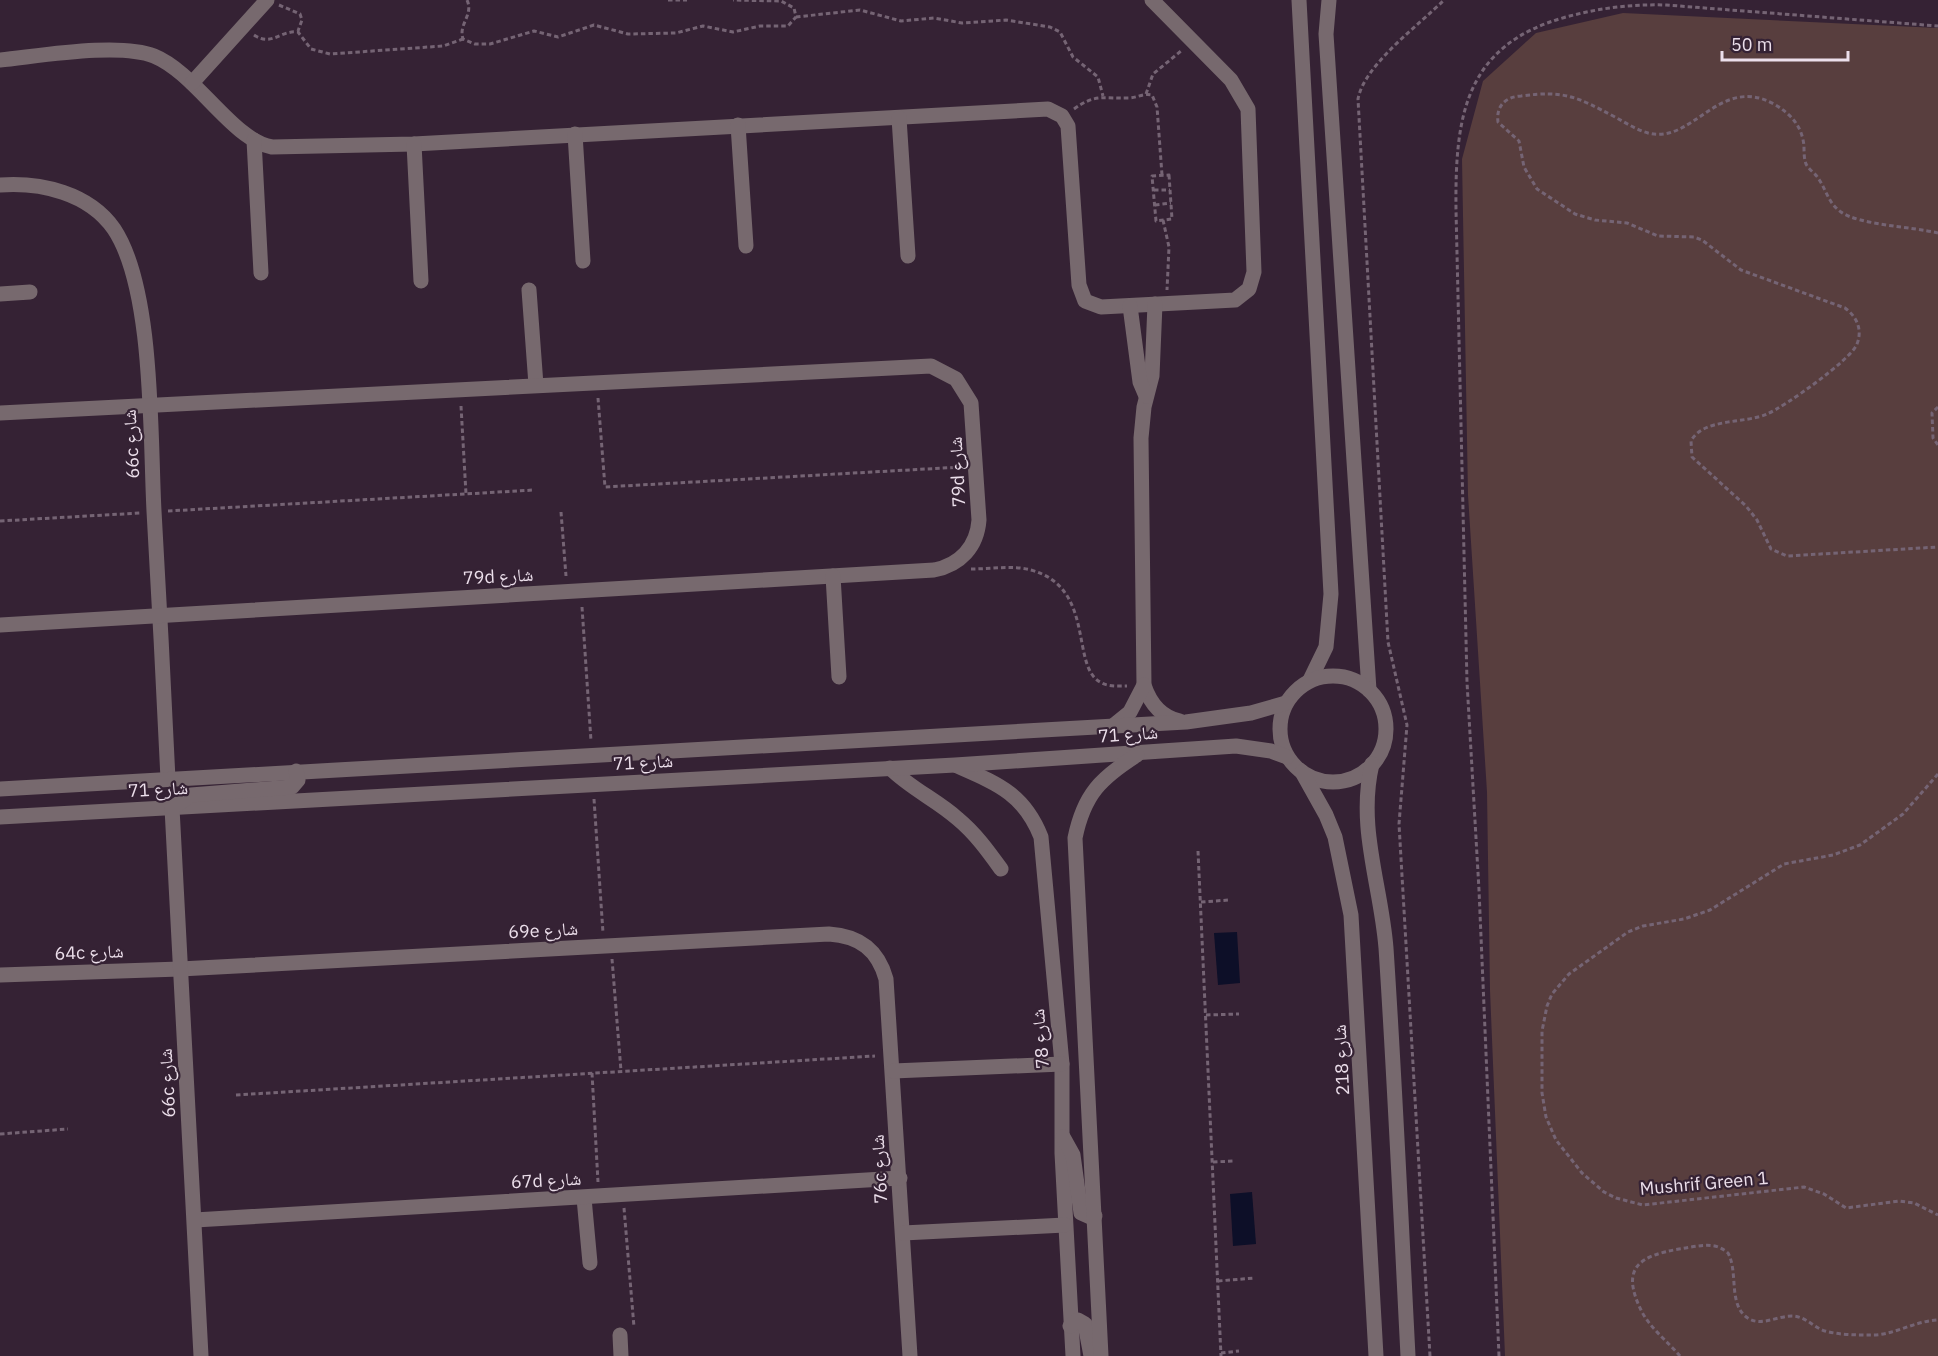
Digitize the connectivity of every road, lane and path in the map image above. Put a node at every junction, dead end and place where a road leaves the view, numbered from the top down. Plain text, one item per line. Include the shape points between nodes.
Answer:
1 (268, 0) edge
2 (467, 0) edge
3 (668, 0) edge
4 (687, 0) edge
5 (733, 0) edge
6 (1152, 0) edge
7 (1299, 0) edge
8 (1329, 0) edge
9 (1444, 0) edge
10 (796, 17) junction
11 (243, 26) junction
12 (1938, 26) edge
13 (298, 32) junction
14 (463, 39) junction
15 (1176, 41) dead end
16 (0, 60) edge
17 (192, 83) junction
18 (1146, 94) junction
19 (1103, 96) junction
20 (1062, 116) junction
21 (899, 118) junction
22 (738, 125) junction
23 (575, 134) junction
24 (254, 140) junction
25 (414, 144) junction
26 (1162, 175) junction
27 (5, 184) edge
28 (1170, 189) junction
29 (1154, 190) junction
30 (1171, 203) junction
31 (1155, 205) junction
32 (1163, 220) junction
33 (1938, 233) edge
34 (746, 246) dead end
35 (908, 256) dead end
36 (584, 261) dead end
37 (261, 273) dead end
38 (421, 281) dead end
39 (529, 290) dead end
40 (30, 292) dead end
41 (0, 294) edge
42 (1161, 304) junction
43 (1130, 306) junction
44 (597, 382) junction
45 (536, 385) junction
46 (460, 389) junction
47 (1146, 396) junction
48 (148, 405) junction
49 (1938, 406) edge
50 (0, 413) edge
51 (1938, 445) edge
52 (976, 466) junction
53 (534, 490) dead end
54 (466, 494) junction
55 (154, 512) junction
56 (561, 512) dead end
57 (0, 520) edge
58 (1938, 547) edge
59 (969, 569) dead end
60 (833, 576) junction
61 (574, 591) junction
62 (161, 614) junction
63 (0, 625) edge
64 (839, 677) dead end
65 (1310, 681) junction
66 (1144, 685) junction
67 (1369, 690) junction
68 (1286, 703) junction
69 (1186, 722) junction
70 (1114, 725) junction
71 (1139, 753) junction
72 (592, 755) junction
73 (1287, 757) junction
74 (1372, 764) junction
75 (955, 765) junction
76 (890, 768) junction
77 (296, 771) junction
78 (1302, 772) junction
79 (1938, 774) edge
80 (168, 779) junction
81 (594, 785) junction
82 (0, 789) edge
83 (172, 808) junction
84 (0, 817) edge
85 (1198, 851) dead end
86 (1001, 869) dead end
87 (1228, 900) dead end
88 (1201, 902) junction
89 (607, 946) junction
90 (180, 969) junction
91 (0, 975) edge
92 (886, 979) joint
93 (1239, 1014) dead end
94 (1206, 1015) junction
95 (892, 1055) junction
96 (1062, 1064) junction
97 (621, 1071) junction
98 (893, 1071) junction
99 (592, 1073) junction
100 (236, 1095) dead end
101 (68, 1129) dead end
102 (0, 1134) edge
103 (1062, 1135) junction
104 (1233, 1161) dead end
105 (1213, 1162) junction
106 (900, 1178) junction
107 (622, 1195) junction
108 (592, 1197) junction
109 (1095, 1215) junction
110 (1938, 1215) edge
111 (195, 1220) junction
112 (1065, 1225) junction
113 (903, 1233) junction
114 (590, 1263) dead end
115 (1254, 1278) dead end
116 (1218, 1281) junction
117 (1938, 1320) edge
118 (1070, 1326) junction
119 (627, 1334) joint
120 (1239, 1351) dead end
121 (1221, 1355) edge
122 (201, 1356) edge
123 (621, 1356) edge
124 (910, 1356) edge
125 (1072, 1356) edge
126 (1091, 1356) edge
127 (1101, 1356) edge
128 (1376, 1356) edge
129 (1408, 1356) edge
130 (1430, 1356) edge
131 (1498, 1356) edge
132 (1680, 1356) edge

1 - 11 street
1 - 13 path via 300,14
2 - 14 path via 470,14 462,28
3 - 4 path
5 - 10 path via 787,2
6 - 42 street via 1238,89 1248,109 1251,131 1254,272 1249,289 1235,300
7 - 65 street via 1331,594 1326,647
8 - 67 street via 1326,34
9 - 130 path via 1367,76 1358,108 1388,642 1407,724 1399,824
10 - 14 path via 788,26 760,26 739,32 703,26 676,33 628,34 594,25 558,37 534,31 490,44
10 - 19 path via 860,10 901,21 1006,20 1050,27 1060,32 1073,57 1098,77
11 - 13 path via 267,41
11 - 17 street
12 - 131 path via 1666,5 1599,9 1535,27 1508,42 1485,65 1467,103 1455,178 1465,587
13 - 14 path via 311,49 330,54 444,46
15 - 18 path via 1184,50 1153,74
16 - 17 street via 134,50 165,62
17 - 24 street
18 - 19 path via 1130,99
18 - 26 path via 1152,95 1157,107
19 - 20 path
20 - 21 street via 1048,109
20 - 43 street via 1068,132 1080,294 1092,306
21 - 22 street
21 - 35 street
22 - 23 street
22 - 34 street
23 - 25 street
23 - 36 street
24 - 25 street via 279,147
24 - 37 street
25 - 38 street
26 - 28 path via 1169,175
26 - 29 path via 1152,176
27 - 48 street, 66c شارع via 39,185 67,193 91,207 112,227 126,251 135,279
28 - 29 path
28 - 30 path
29 - 31 path
30 - 31 path
30 - 32 path via 1172,219
31 - 32 path via 1156,221
32 - 42 path via 1169,254
33 - 58 path via 1858,219 1840,212 1806,164 1797,124 1776,105 1759,99 1724,101 1675,131 1658,135 1566,94 1516,96 1499,108 1498,122 1519,141 1529,179 1546,197 1584,217 1627,223 1658,236 1694,237 1741,270 1845,308 1856,320 1859,337 1852,352 1794,399 1755,419 1701,429 1691,441 1692,457 1746,506 1771,549 1787,556
39 - 45 street
40 - 41 street
42 - 43 street
42 - 47 street
43 - 47 street via 1140,382
44 - 45 street, 79d شارع
44 - 52 street, 79d شارع via 931,366 949,373 967,394 973,412
44 - 52 path via 605,487
45 - 46 street, 79d شارع
46 - 48 street, 79d شارع
46 - 54 path
47 - 66 street via 1141,438
48 - 50 street, 79d شارع
48 - 55 street, 66c شارع
49 - 51 path via 1932,413 1933,438
52 - 60 street, 79d شارع via 979,529 972,546 959,560 933,570
53 - 54 path
54 - 55 path
55 - 57 path
55 - 62 street, 66c شارع
56 - 61 path
59 - 66 path via 1018,568 1044,576 1072,604 1093,675 1107,685
60 - 61 street, 79d شارع
60 - 64 street
61 - 62 street, 79d شارع
61 - 72 path
62 - 63 street, 79d شارع
62 - 80 street, 66c شارع
65 - 67 street via 1341,676
65 - 68 street
66 - 69 street via 1163,714
66 - 70 street via 1131,712
67 - 74 street via 1381,706 1386,726 1383,746
68 - 69 street, شارع 71 via 1251,713
68 - 73 street via 1279,730
69 - 70 street, شارع 71
70 - 72 street, شارع 71
71 - 73 street, شارع 71 via 1236,746
71 - 75 street, شارع 71
71 - 109 street via 1098,784 1079,819 1075,838
72 - 77 street, شارع 71
73 - 78 street
74 - 78 street via 1344,781 1322,781
74 - 129 street via 1366,821 1386,945
75 - 76 street, شارع 71
75 - 96 street, شارع 78 via 1008,790 1034,819 1041,837
76 - 81 street, شارع 71
76 - 86 street via 905,783 957,817
77 - 80 street, شارع 71
77 - 83 street via 298,780 292,787 190,795
78 - 128 street, شارع 218 via 1335,837 1351,915
79 - 110 path, Mushrif Green 1 via 1903,814 1860,844 1833,855 1784,864 1710,910 1628,932 1560,983 1547,1006 1542,1031 1543,1105 1550,1129 1582,1173 1616,1198 1643,1205 1804,1187 1846,1208 1899,1201 1914,1203
80 - 82 street, شارع 71
81 - 83 street, شارع 71
81 - 89 path
83 - 84 street, شارع 71
83 - 90 street, 66c شارع
85 - 88 path
87 - 88 path
88 - 94 path
89 - 90 street, 69e شارع
89 - 92 street, 69e شارع via 845,935 873,951
89 - 97 path
90 - 91 street, 64c شارع
90 - 111 street, 66c شارع
92 - 95 street, 76c شارع
93 - 94 path
94 - 105 path
95 - 97 path
95 - 98 street, 76c شارع
96 - 98 street
96 - 103 street, شارع 78
97 - 99 path
98 - 106 street, 76c شارع
99 - 100 path
99 - 108 path
101 - 102 path
103 - 109 street via 1073,1155 1081,1213
103 - 112 street, شارع 78
104 - 105 path
105 - 116 path
106 - 107 street, 67d شارع
106 - 113 street, 76c شارع
107 - 108 street, 67d شارع
107 - 119 path
108 - 111 street, 67d شارع
108 - 114 street
109 - 127 street
111 - 122 street, 66c شارع
112 - 113 street
112 - 118 street, شارع 78
113 - 124 street, 76c شارع
115 - 116 path
116 - 121 path
117 - 132 path via 1871,1335 1827,1331 1791,1316 1756,1322 1740,1310 1728,1253 1711,1245 1648,1256 1635,1271 1634,1285 1643,1315
118 - 125 street, شارع 78
118 - 126 street via 1078,1320 1085,1324
119 - 123 street
120 - 121 path

